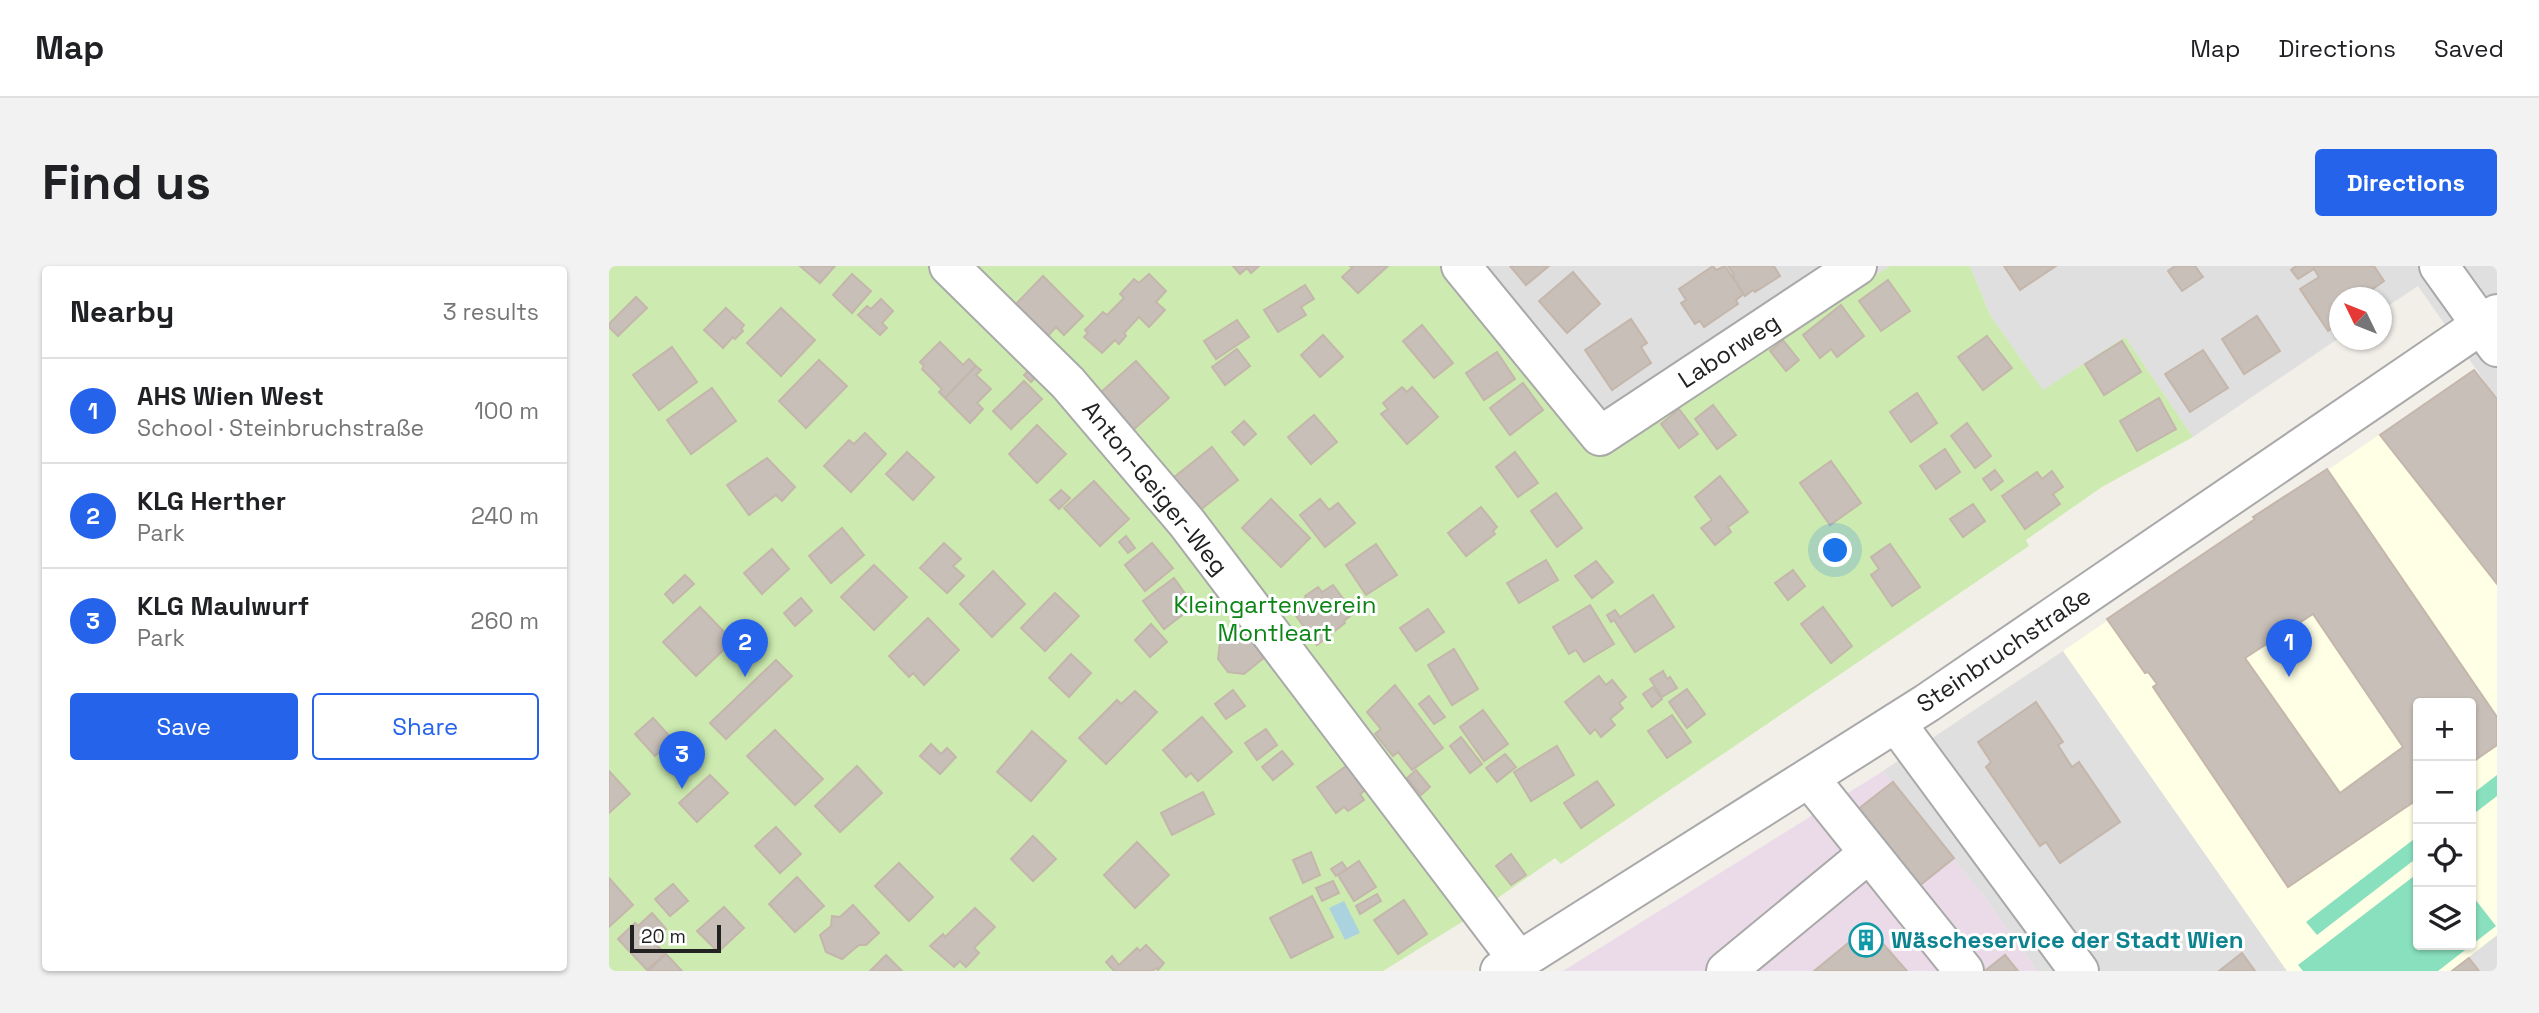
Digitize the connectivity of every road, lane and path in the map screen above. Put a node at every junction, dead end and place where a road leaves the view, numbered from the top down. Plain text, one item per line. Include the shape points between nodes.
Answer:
1 (949, 266) edge
2 (1461, 266) edge
3 (1857, 266) edge
4 (2439, 266) edge
5 (2491, 328) edge
6 (1896, 723) junction
7 (1809, 778) junction
8 (1870, 853) junction
9 (1509, 966) edge
10 (1726, 971) edge
11 (1964, 971) edge
12 (2079, 971) edge

1 - 9 street, Anton-Geiger-Weg via 1068,383 1187,523
2 - 3 street, Laborweg via 1600,436
4 - 5 street
5 - 6 street, Steinbruchstraße
6 - 7 street, Steinbruchstraße
6 - 12 street
7 - 8 street
7 - 9 street, Steinbruchstraße
8 - 10 street
8 - 11 street

